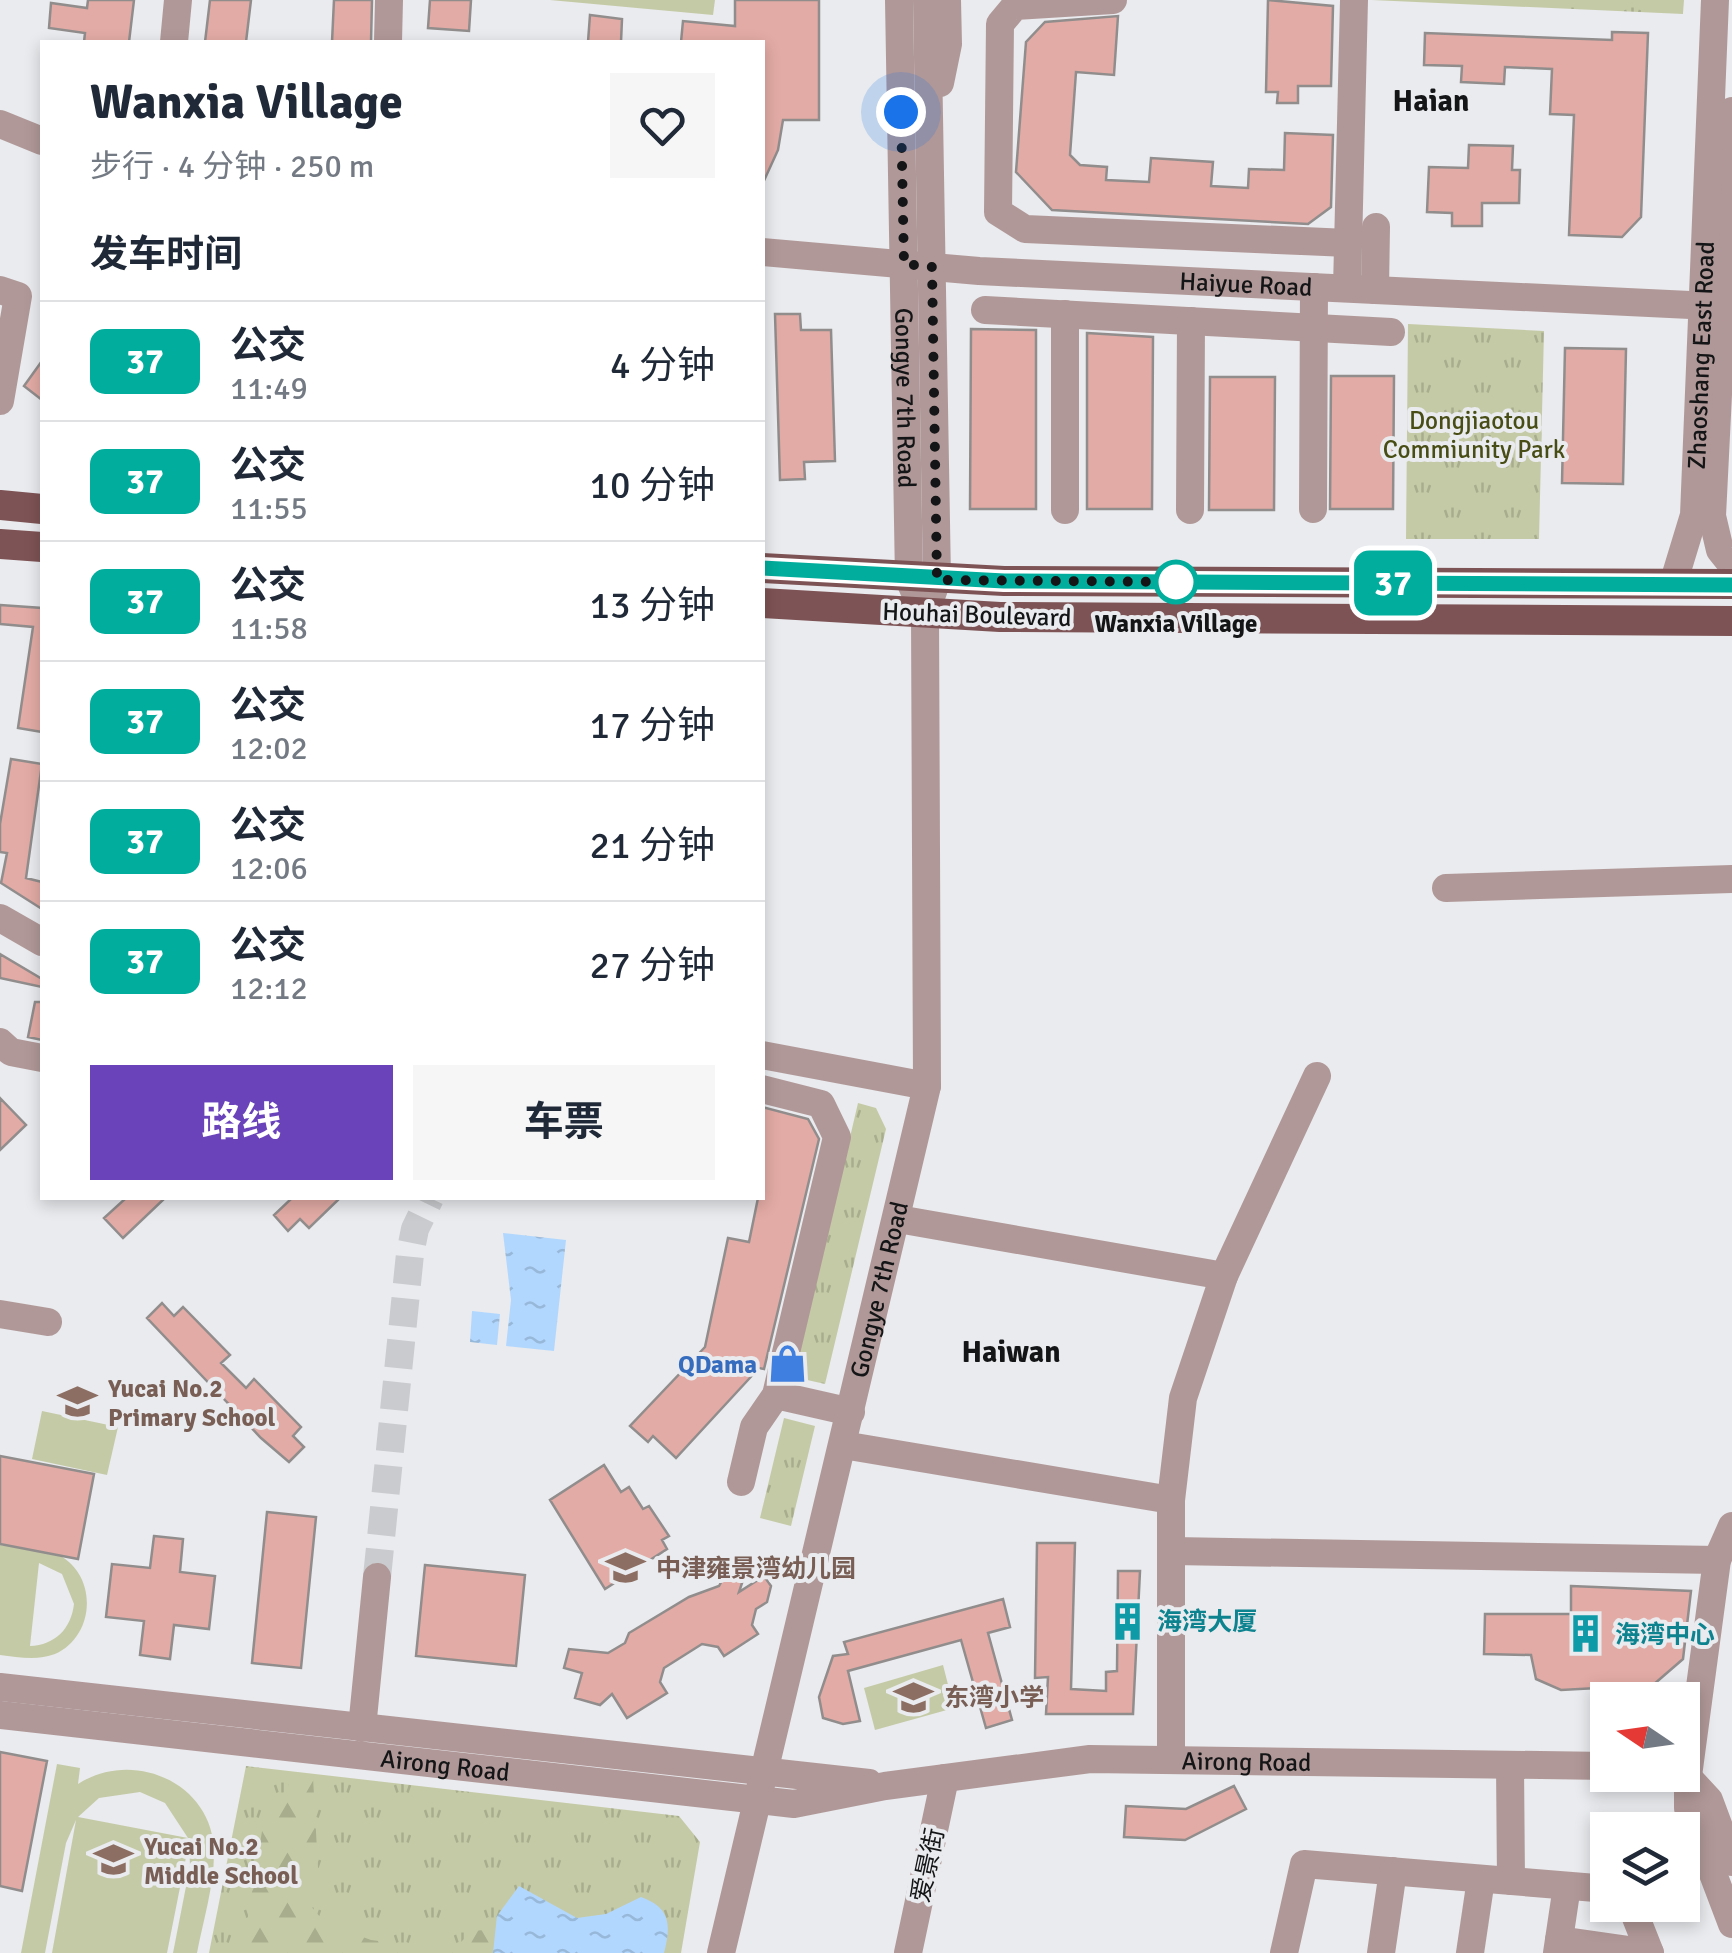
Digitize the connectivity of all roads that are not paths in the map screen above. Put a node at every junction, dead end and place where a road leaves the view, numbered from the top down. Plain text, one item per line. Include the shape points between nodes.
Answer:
1 (178, 0) edge
2 (389, 0) edge
3 (899, 0) edge
4 (927, 0) edge
5 (947, 0) edge
6 (1113, 0) edge
7 (1354, 0) edge
8 (1715, 0) edge
9 (174, 40) edge
10 (388, 40) edge
11 (1732, 111) edge
12 (0, 124) edge
13 (930, 138) junction
14 (40, 140) edge
15 (1376, 227) dead end
16 (1348, 243) junction
17 (765, 252) edge
18 (904, 264) junction
19 (932, 267) junction
20 (1314, 287) junction
21 (1361, 289) junction
22 (0, 290) edge
23 (1721, 306) edge
24 (986, 310) dead end
25 (1065, 314) junction
26 (1191, 321) junction
27 (1314, 328) junction
28 (1391, 332) dead end
29 (0, 401) edge
30 (0, 505) edge
31 (40, 509) edge
32 (1313, 509) dead end
33 (1065, 510) dead end
34 (1190, 510) dead end
35 (0, 544) edge
36 (37, 546) edge
37 (0, 555) edge
38 (1732, 565) edge
39 (765, 568) edge
40 (923, 579) junction
41 (1673, 584) junction
42 (1732, 584) edge
43 (765, 604) edge
44 (925, 614) junction
45 (1732, 621) edge
46 (1732, 879) edge
47 (1446, 888) dead end
48 (0, 918) edge
49 (40, 941) edge
50 (0, 1042) edge
51 (765, 1056) edge
52 (40, 1058) edge
53 (1318, 1076) dead end
54 (927, 1086) junction
55 (765, 1090) edge
56 (898, 1219) junction
57 (1224, 1276) junction
58 (0, 1314) edge
59 (48, 1322) dead end
60 (776, 1394) junction
61 (851, 1412) junction
62 (843, 1445) junction
63 (742, 1482) dead end
64 (1171, 1500) junction
65 (1732, 1526) edge
66 (1173, 1551) junction
67 (1717, 1560) junction
68 (377, 1577) tunnel mouth
69 (1699, 1682) edge
70 (0, 1687) edge
71 (0, 1715) edge
72 (186, 1721) junction
73 (362, 1728) junction
74 (1170, 1758) junction
75 (1510, 1765) junction
76 (1590, 1766) edge
77 (945, 1778) junction
78 (762, 1789) junction
79 (1700, 1790) edge
80 (1687, 1792) edge
81 (1732, 1862) edge
82 (1393, 1872) junction
83 (1481, 1879) junction
84 (1511, 1882) junction
85 (1567, 1886) junction
86 (1590, 1888) edge
87 (1638, 1922) edge
88 (1732, 1924) edge
89 (1558, 1946) edge
90 (721, 1953) edge
91 (908, 1953) edge
92 (1284, 1953) edge
93 (1381, 1953) edge
94 (1470, 1953) edge
95 (1650, 1953) edge

1 - 9 street
2 - 10 street
3 - 18 street, Gongye 7th Road
4 - 13 street, Gongye 7th Road
5 - 13 street via 948,44
6 - 16 street via 1015,6 1000,24 998,212 1025,230
7 - 16 street
8 - 23 street, Zhaoshang East Road
11 - 23 street, Zhaoshang East Road
12 - 14 street
13 - 19 street, Gongye 7th Road
15 - 21 street
16 - 21 street
17 - 18 street, Haiyue Road
18 - 19 street, Haiyue Road
18 - 40 street, Gongye 7th Road
19 - 20 street, Haiyue Road
19 - 40 street, Gongye 7th Road
20 - 21 street, Haiyue Road
20 - 27 street
21 - 23 street, Haiyue Road
22 - 29 street via 18,296
23 - 38 street, Zhaoshang East Road via 1712,516 1720,550
23 - 41 street, Zhaoshang East Road via 1694,515
24 - 25 street
25 - 26 street
25 - 33 street
26 - 27 street
26 - 34 street
27 - 28 street
27 - 32 street
30 - 31 main road
35 - 36 main road
36 - 37 street
39 - 40 main road, Houhai Boulevard
40 - 41 main road, Houhai Boulevard
40 - 44 street, Gongye 7th Road
41 - 42 main road, Houhai Boulevard
43 - 44 main road, Houhai Boulevard
44 - 45 main road, Houhai Boulevard
44 - 54 street, Gongye 7th Road
46 - 47 street
48 - 49 street
50 - 52 street via 11,1052
51 - 54 street
53 - 57 street
54 - 56 street, Gongye 7th Road
55 - 60 street via 821,1104 837,1137
56 - 57 street
56 - 61 street, Gongye 7th Road
57 - 64 street via 1183,1398
58 - 59 street
60 - 61 street
60 - 63 street via 754,1427
61 - 62 street, Gongye 7th Road
62 - 64 street
62 - 78 street, Gongye 7th Road
64 - 66 street
65 - 67 street
66 - 67 street
66 - 74 street
67 - 69 street
68 - 73 street
70 - 72 street, Airong Road
71 - 72 street, Airong Road
72 - 73 street, Airong Road
72 - 78 street, Airong Road
73 - 78 street, Airong Road
74 - 75 street, Airong Road
74 - 77 street, Airong Road via 1090,1759
75 - 76 street, Airong Road
75 - 84 street
77 - 78 street, Airong Road via 819,1803
77 - 91 street, 爱景街
78 - 90 street, Gongye 7th Road
79 - 81 street
80 - 88 street
82 - 83 street
82 - 92 street via 1304,1864
82 - 93 street
83 - 84 street
83 - 94 street
84 - 85 street
85 - 86 street
85 - 89 street
87 - 95 street
89 - 95 street

